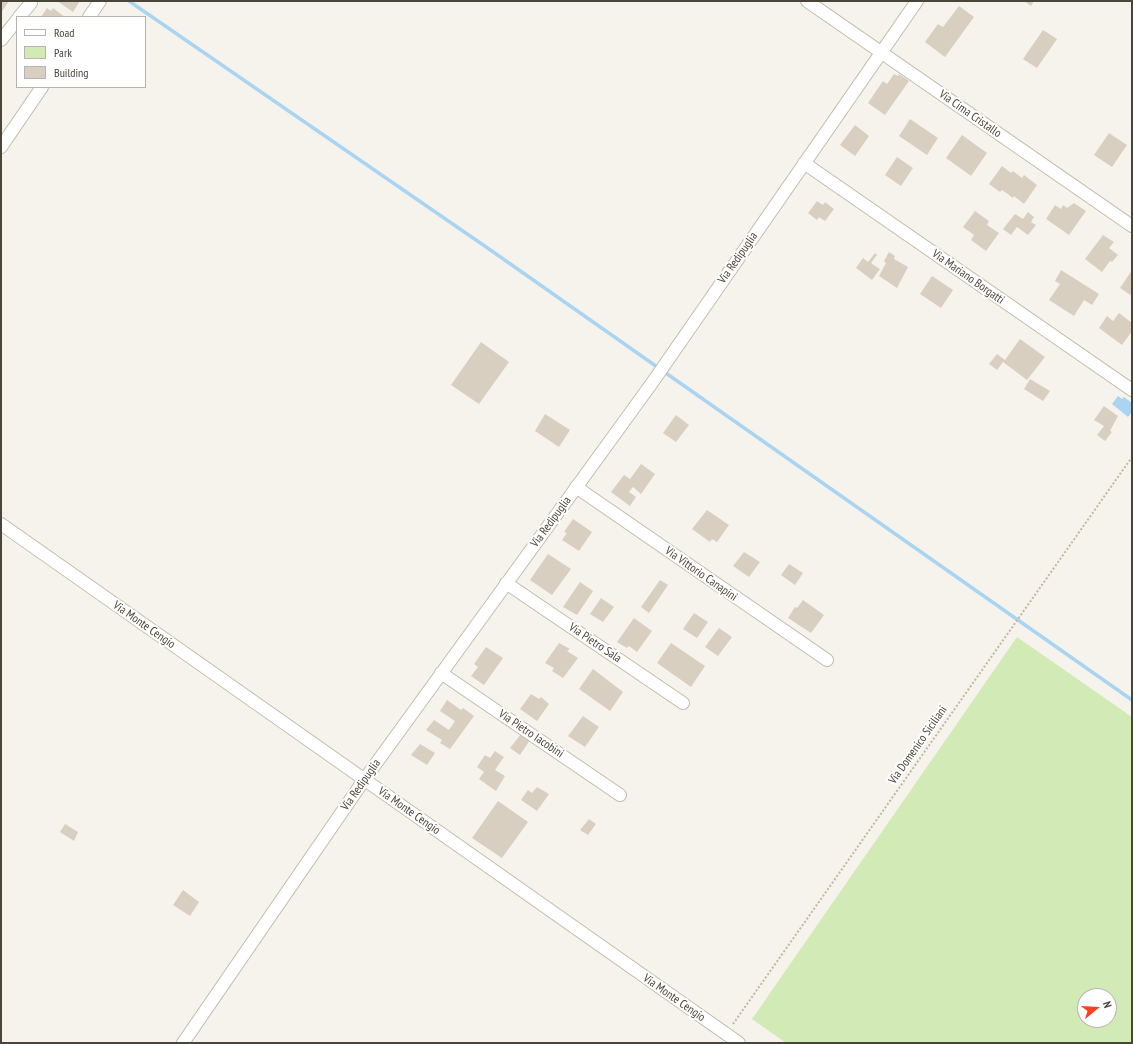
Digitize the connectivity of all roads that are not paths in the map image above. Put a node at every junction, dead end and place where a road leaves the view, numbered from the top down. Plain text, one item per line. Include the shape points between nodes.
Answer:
1 (100, 1) edge
2 (807, 1) edge
3 (917, 1) edge
4 (31, 2) dead end
5 (20, 16) edge
6 (90, 16) edge
7 (16, 21) edge
8 (1, 40) edge
9 (882, 52) junction
10 (41, 88) edge
11 (1, 146) edge
12 (804, 163) junction
13 (1132, 226) edge
14 (1132, 390) edge
15 (576, 487) junction
16 (1, 524) edge
17 (506, 584) junction
18 (827, 660) dead end
19 (441, 673) junction
20 (684, 703) dead end
21 (364, 780) junction
22 (620, 795) dead end
23 (183, 1043) edge
24 (739, 1043) edge

1 - 6 street
2 - 9 street, Via Cima Cristallo
3 - 9 street, Via Redipuglia
4 - 5 street
7 - 8 street
9 - 12 street, Via Redipuglia
9 - 13 street, Via Cima Cristallo
10 - 11 street
12 - 14 street, Via Mariano Borgatti
12 - 15 street, Via Redipuglia via 671,356
15 - 17 street, Via Redipuglia
15 - 18 street, Via Vittorio Canapini
16 - 21 street, Via Monte Cengio
17 - 19 street, Via Redipuglia
17 - 20 street, Via Pietro Sala
19 - 21 street, Via Redipuglia
19 - 22 street, Via Pietro Iacobini
21 - 23 street, Via Redipuglia
21 - 24 street, Via Monte Cengio

